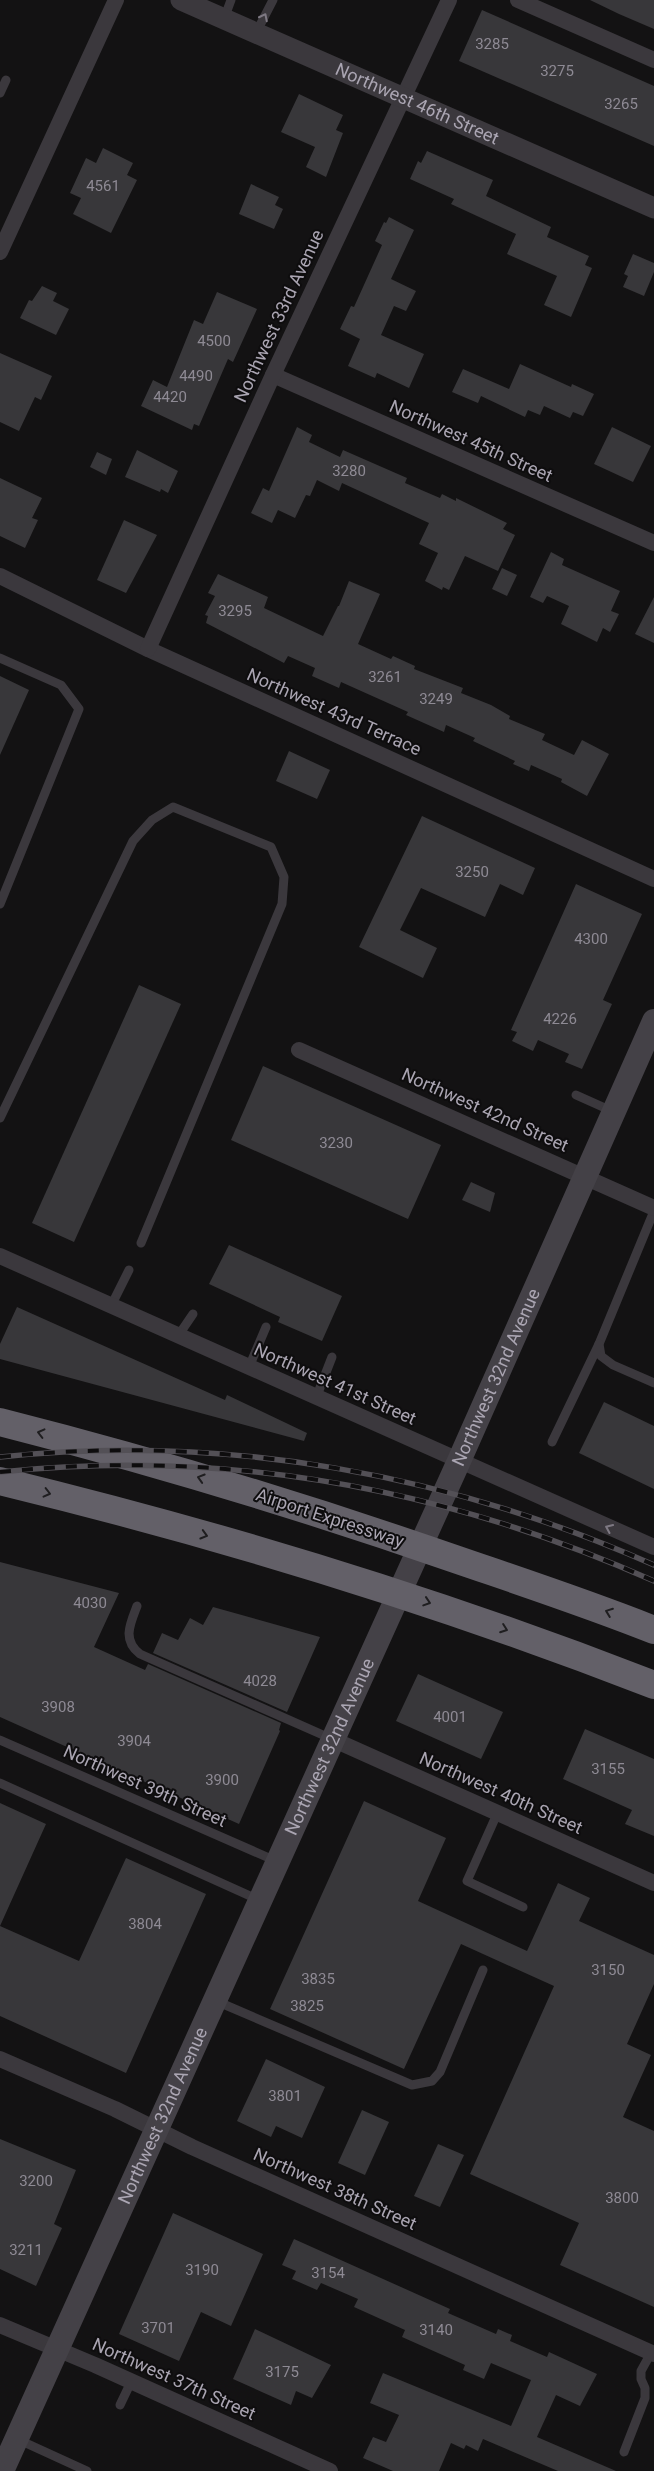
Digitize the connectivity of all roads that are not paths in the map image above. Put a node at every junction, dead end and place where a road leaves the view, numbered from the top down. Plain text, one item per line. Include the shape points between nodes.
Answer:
1 (116, 0) edge
2 (181, 0) edge
3 (273, 0) edge
4 (449, 0) edge
5 (518, 0) edge
6 (227, 10) edge
7 (256, 33) junction
8 (654, 60) edge
9 (6, 80) dead end
10 (0, 93) edge
11 (404, 99) junction
12 (654, 208) edge
13 (0, 252) edge
14 (273, 375) junction
15 (654, 543) edge
16 (0, 576) edge
17 (148, 649) junction
18 (0, 658) edge
19 (654, 879) edge
20 (0, 904) edge
21 (654, 1021) edge
22 (300, 1050) dead end
23 (576, 1095) dead end
24 (614, 1112) junction
25 (0, 1118) edge
26 (585, 1176) junction
27 (654, 1210) edge
28 (141, 1243) dead end
29 (0, 1256) edge
30 (129, 1270) dead end
31 (111, 1306) junction
32 (193, 1314) dead end
33 (266, 1327) dead end
34 (178, 1336) junction
35 (599, 1344) junction
36 (332, 1357) dead end
37 (249, 1368) junction
38 (654, 1383) edge
39 (316, 1398) junction
40 (0, 1422) edge
41 (552, 1442) dead end
42 (459, 1461) junction
43 (0, 1481) edge
44 (654, 1547) edge
45 (137, 1606) dead end
46 (654, 1630) edge
47 (654, 1685) edge
48 (332, 1739) junction
49 (0, 1740) edge
50 (0, 1783) edge
51 (497, 1814) junction
52 (276, 1861) junction
53 (654, 1883) edge
54 (259, 1900) junction
55 (523, 1907) dead end
56 (482, 1970) dead end
57 (214, 2000) junction
58 (0, 2059) edge
59 (155, 2129) junction
60 (0, 2325) edge
61 (57, 2348) junction
62 (652, 2353) edge
63 (131, 2382) junction
64 (120, 2405) dead end
65 (16, 2438) junction
66 (624, 2452) dead end
67 (2, 2471) edge
68 (87, 2471) edge
69 (330, 2471) edge

1 - 13 street
2 - 6 street, Northwest 46th Street
7 -> 3 lane
4 - 11 street, Northwest 33rd Avenue
5 - 8 street
6 - 7 street, Northwest 46th Street
7 - 11 street, Northwest 46th Street
9 - 10 lane
11 - 12 street, Northwest 46th Street
11 - 14 street, Northwest 33rd Avenue
14 - 15 street, Northwest 45th Street
14 - 17 street, Northwest 33rd Avenue
16 - 17 street, Northwest 43rd Terrace
17 - 19 street, Northwest 43rd Terrace
18 - 20 lane via 61,685 79,709
21 - 24 main road, Northwest 32nd Avenue
22 - 26 street, Northwest 42nd Street
23 - 24 lane
24 - 26 main road, Northwest 32nd Avenue
25 - 28 lane via 133,841 152,820 173,807 271,847 284,877 282,904
26 - 27 street, Northwest 42nd Street
26 - 42 main road, Northwest 32nd Avenue
27 - 35 lane
29 - 31 street, Northwest 41st Street
30 - 31 lane
31 - 34 street, Northwest 41st Street
32 - 34 lane
33 - 37 lane
34 - 37 street, Northwest 41st Street
35 - 38 lane via 601,1356 613,1365
35 - 41 lane
36 - 39 lane
37 - 39 street, Northwest 41st Street
39 - 42 street, Northwest 41st Street
46 -> 40 highway, Airport Expressway via 348,1522 104,1449
44 -> 42 street, Northwest 41st Street
42 - 48 main road, Northwest 32nd Avenue
43 -> 47 highway via 331,1570
45 - 48 lane via 128,1628 128,1640 140,1654
48 - 51 street, Northwest 40th Street
48 - 52 main road, Northwest 32nd Avenue
49 - 52 lane, Northwest 39th Street
50 - 54 lane
51 - 53 street, Northwest 40th Street
51 - 55 lane via 467,1880
52 - 54 main road, Northwest 32nd Avenue
54 - 57 main road, Northwest 32nd Avenue
56 - 57 lane via 440,2072 432,2081 412,2085
57 - 59 main road, Northwest 32nd Avenue
58 - 59 street, Northwest 38th Street
59 - 61 main road, Northwest 32nd Avenue
59 - 62 street, Northwest 38th Street
60 - 61 street, Northwest 37th Street
61 - 63 street, Northwest 37th Street
61 - 65 main road, Northwest 32nd Avenue
62 - 66 lane via 641,2371 645,2398
63 - 64 lane
63 - 69 street, Northwest 37th Street
65 - 67 main road, Northwest 32nd Avenue
65 - 68 lane

